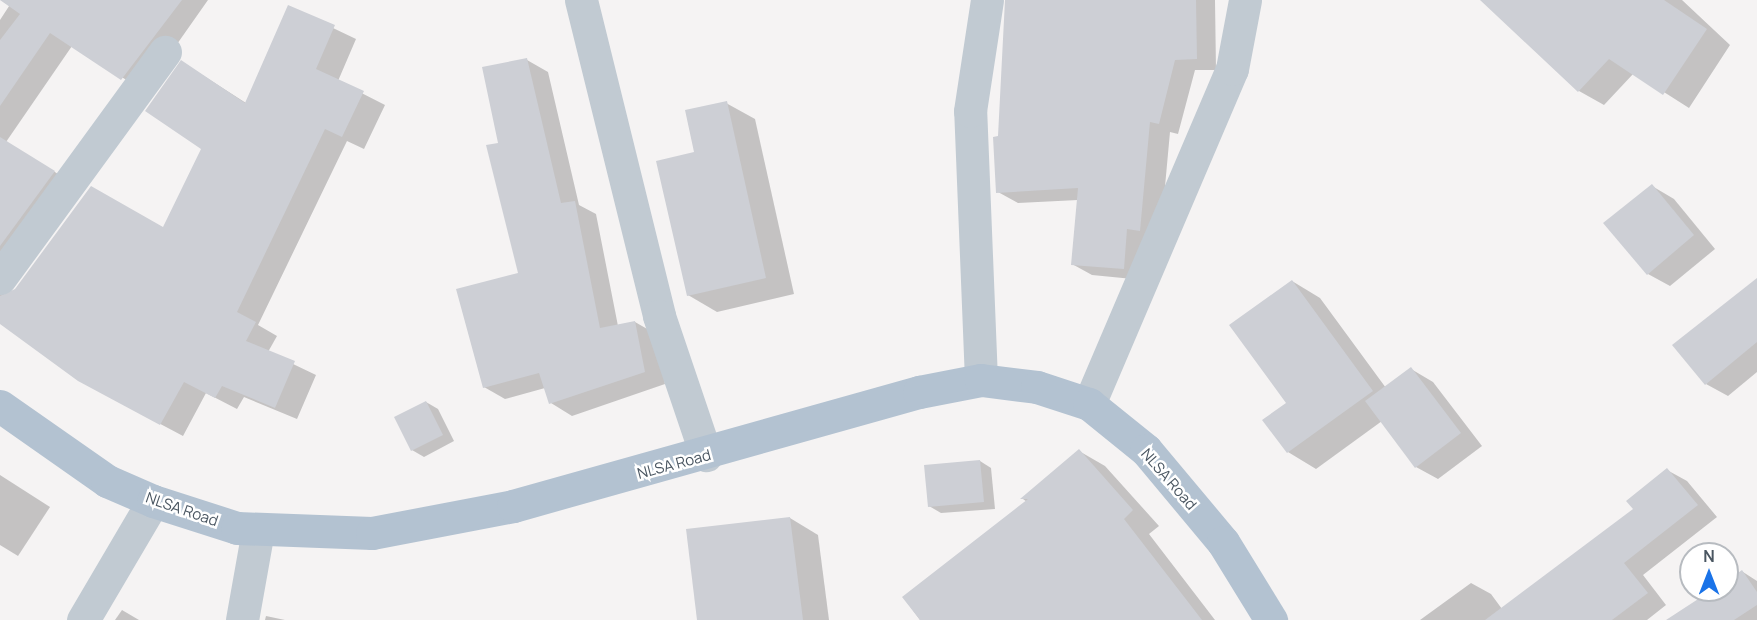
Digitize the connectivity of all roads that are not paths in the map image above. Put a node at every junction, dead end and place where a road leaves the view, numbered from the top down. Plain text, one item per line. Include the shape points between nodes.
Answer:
1 (581, 0) edge
2 (987, 0) edge
3 (1245, 0) edge
4 (165, 52) dead end
5 (0, 278) edge
6 (981, 380) junction
7 (1089, 404) junction
8 (0, 406) edge
9 (706, 455) junction
10 (153, 501) junction
11 (258, 530) junction
12 (82, 620) edge
13 (242, 620) edge
14 (1271, 620) edge

1 - 9 street via 659,316
2 - 6 street via 970,111
3 - 7 street via 1232,69
4 - 5 street
6 - 7 main road, NLSA Road via 1037,387
6 - 9 main road, NLSA Road via 919,392
7 - 14 main road, NLSA Road via 1146,450 1223,542
8 - 10 main road, NLSA Road via 107,481
9 - 11 main road, NLSA Road via 424,525 372,532
10 - 11 main road, NLSA Road
10 - 12 street
11 - 13 street

